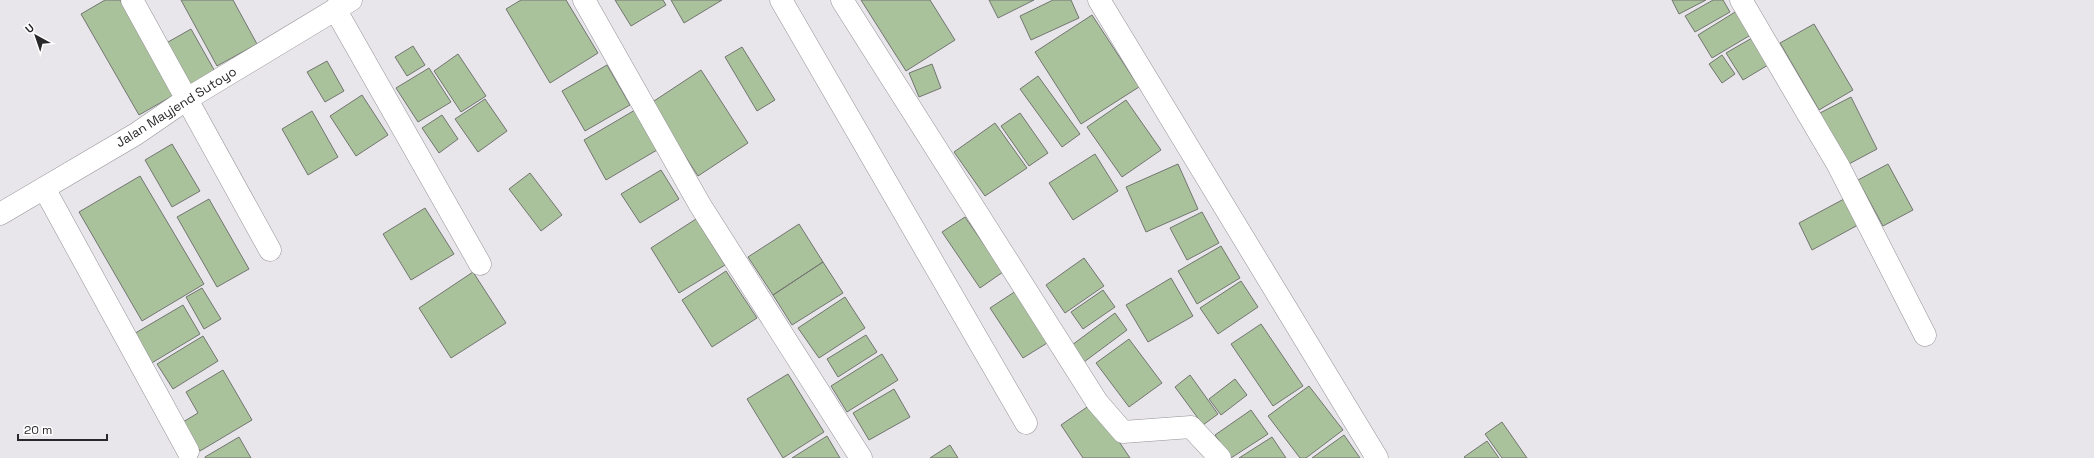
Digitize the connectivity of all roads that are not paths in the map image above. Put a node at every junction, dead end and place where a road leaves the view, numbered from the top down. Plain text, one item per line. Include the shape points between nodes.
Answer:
1 (132, 0) edge
2 (584, 0) edge
3 (781, 0) edge
4 (842, 0) edge
5 (1099, 0) edge
6 (1741, 0) edge
7 (343, 4) edge
8 (187, 99) junction
9 (44, 188) junction
10 (0, 214) edge
11 (270, 250) dead end
12 (480, 264) dead end
13 (1925, 335) dead end
14 (1026, 423) dead end
15 (188, 451) dead end
16 (861, 458) edge
17 (1220, 458) edge
18 (1377, 458) edge

1 - 8 street
2 - 16 street via 700,205
3 - 14 street
4 - 17 street via 1097,402 1123,432 1191,426
5 - 18 street
6 - 13 street via 1838,165
7 - 8 street, Jalan Mayjend Sutoyo
7 - 12 street
8 - 9 street, Jalan Mayjend Sutoyo via 136,134
8 - 11 street
9 - 10 street, Jalan Mayjend Sutoyo
9 - 15 street

